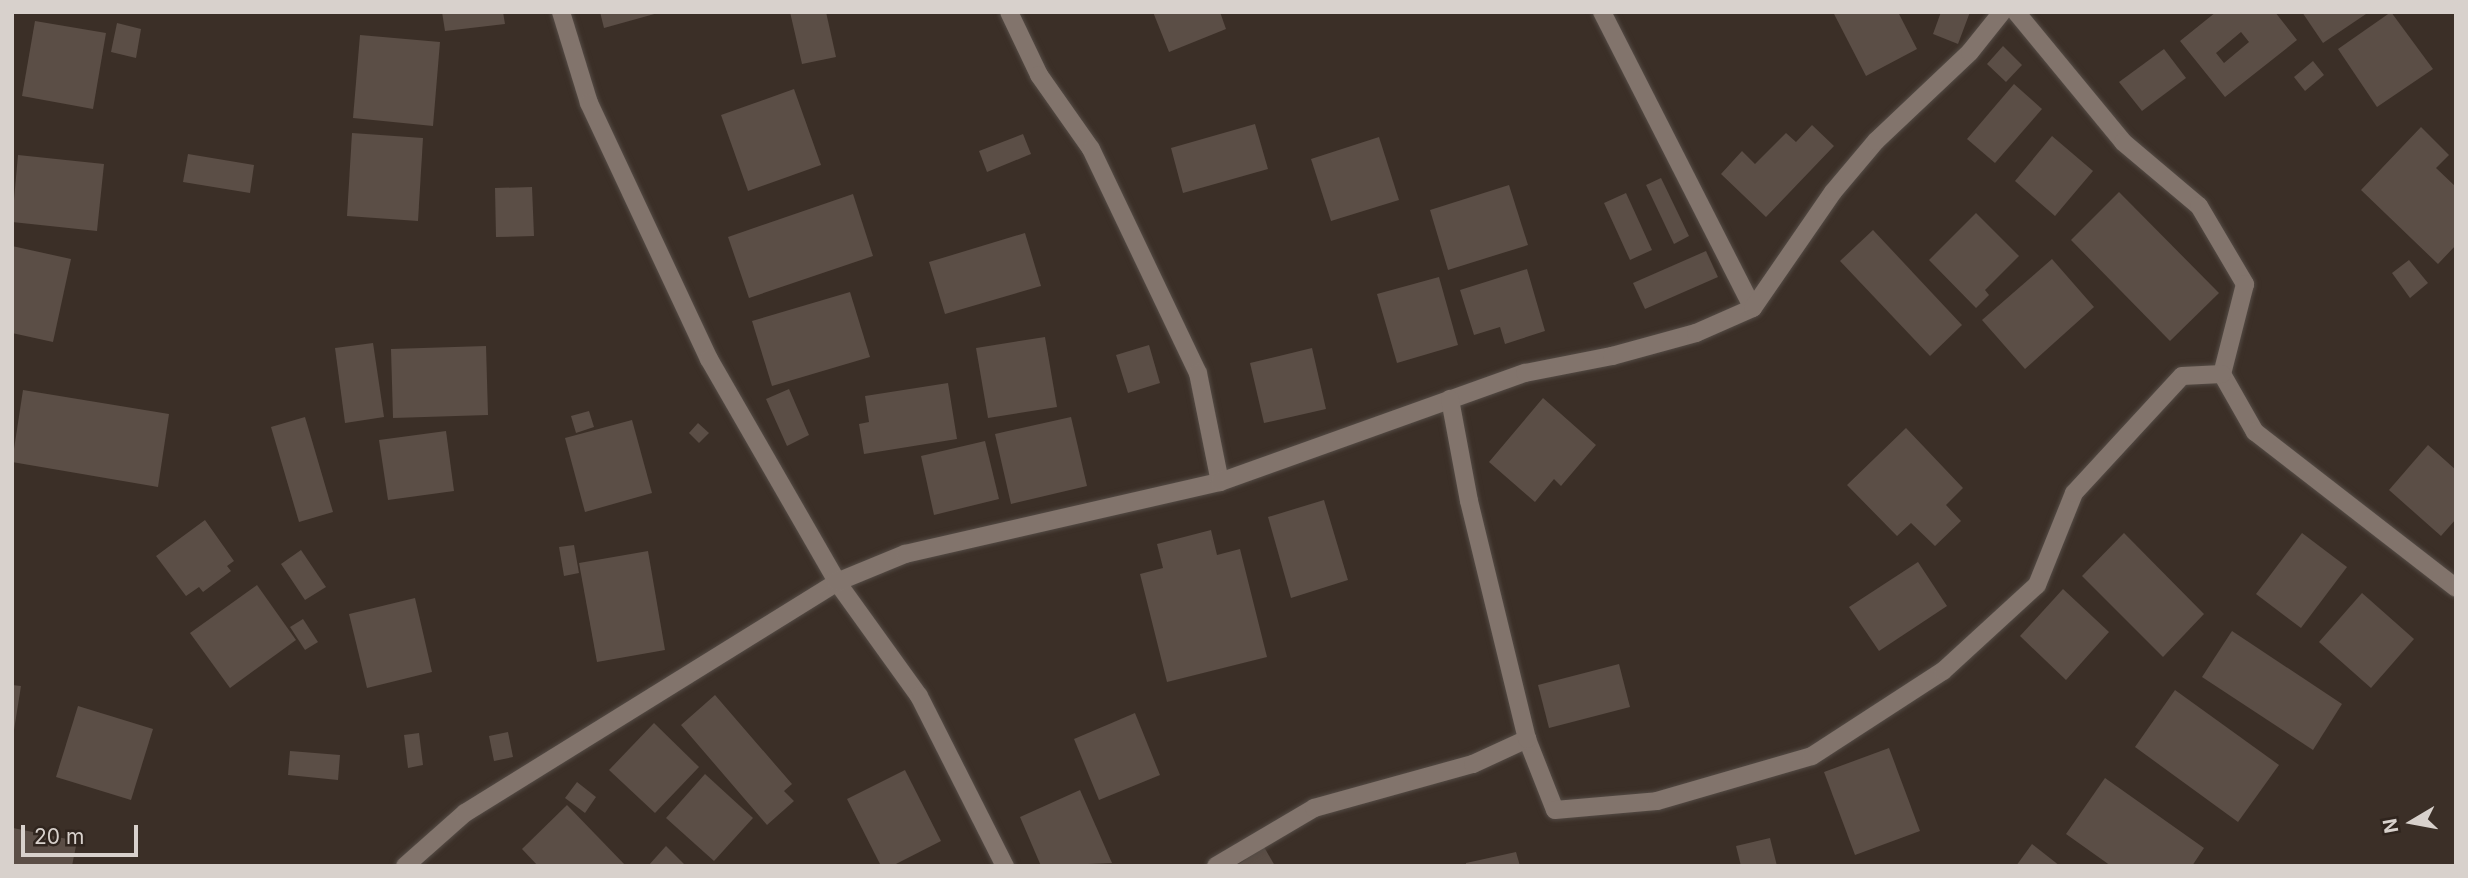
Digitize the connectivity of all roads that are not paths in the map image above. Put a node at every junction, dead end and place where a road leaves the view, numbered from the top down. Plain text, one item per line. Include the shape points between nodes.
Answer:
1 (561, 12) edge
2 (1009, 12) edge
3 (1602, 12) edge
4 (2002, 12) edge
5 (2016, 12) edge
6 (1753, 308) junction
7 (2222, 374) junction
8 (1450, 399) junction
9 (1220, 482) junction
10 (837, 582) junction
11 (2456, 588) edge
12 (1527, 739) junction
13 (405, 866) edge
14 (1005, 866) edge
15 (1216, 866) edge

1 - 10 street via 589,103 709,359
2 - 9 street via 1039,75 1091,149 1198,373
3 - 6 street
4 - 6 street via 1970,52 1876,141 1833,192
5 - 7 street via 2123,142 2199,206 2245,284
6 - 8 street via 1696,333 1525,373
7 - 11 street via 2255,432
7 - 12 street via 2182,376 2074,493 2037,586 1943,671 1812,756 1657,801 1555,810
8 - 9 street
8 - 12 street via 1469,500
9 - 10 street via 905,554
10 - 13 street via 464,813
10 - 14 street via 919,696
12 - 15 street via 1473,764 1314,808

